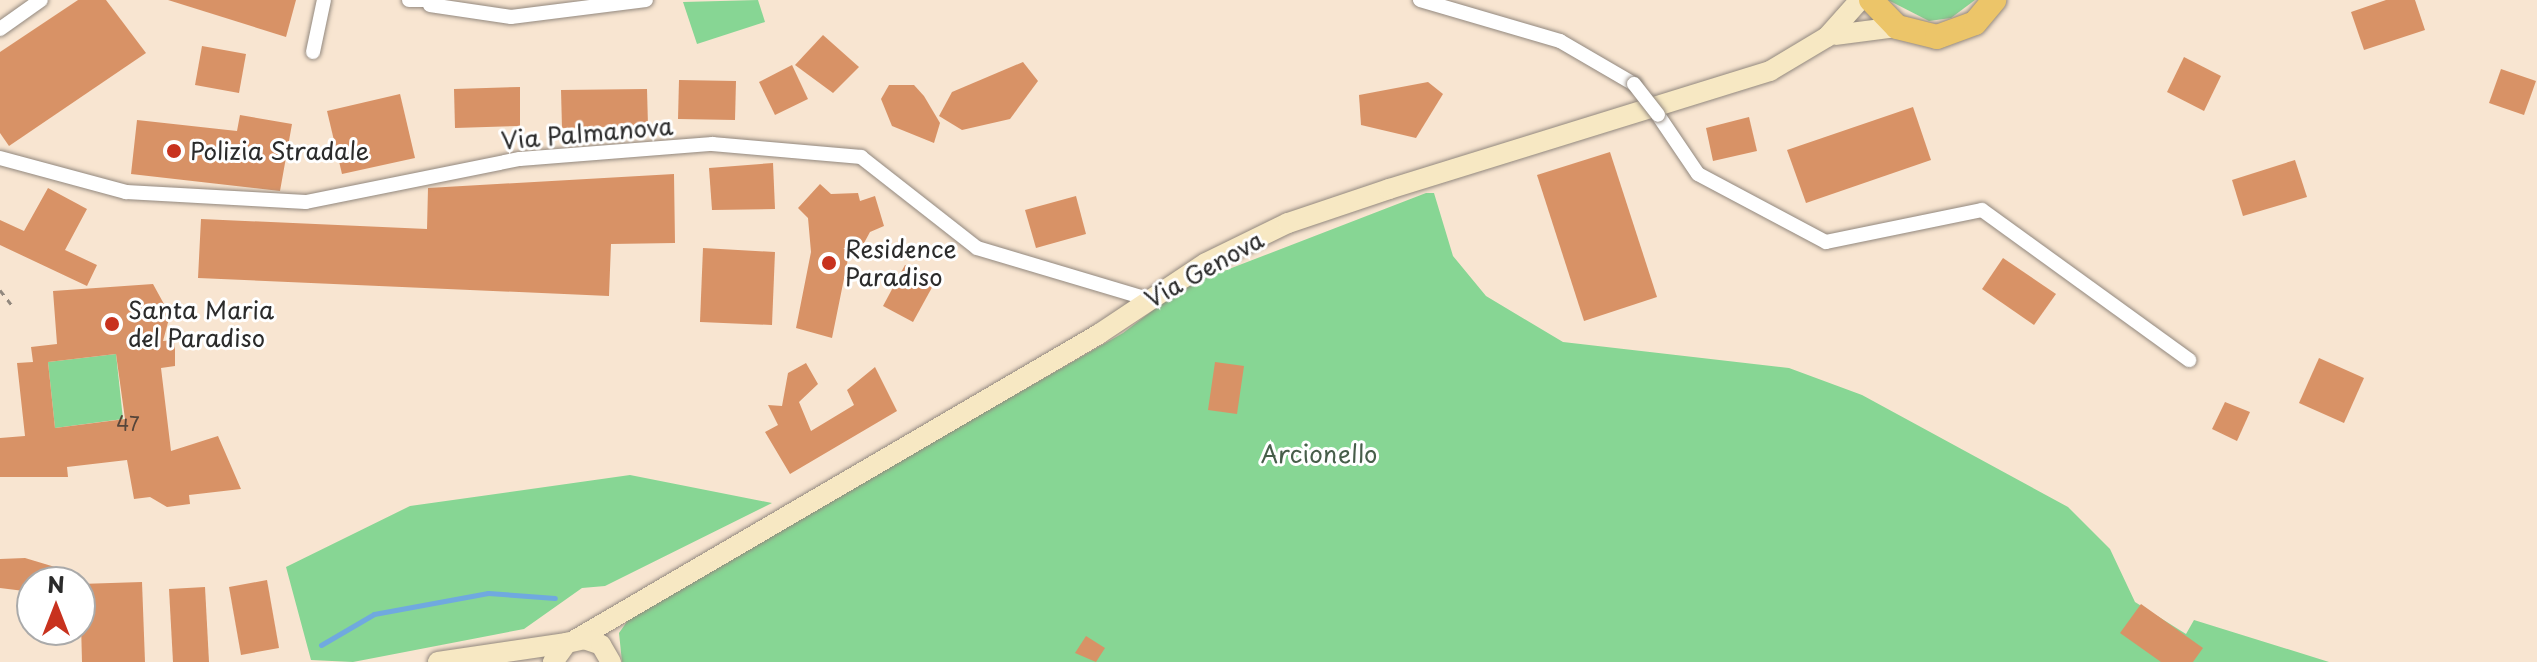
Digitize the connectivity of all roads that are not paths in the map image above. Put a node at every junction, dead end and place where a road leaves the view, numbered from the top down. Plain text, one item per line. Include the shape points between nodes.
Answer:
1 (41, 0) edge
2 (324, 0) edge
3 (409, 0) edge
4 (646, 0) edge
5 (1420, 0) edge
6 (1860, 0) edge
7 (1871, 0) edge
8 (1994, 0) edge
9 (431, 2) edge
10 (1897, 27) junction
11 (0, 29) edge
12 (1827, 37) junction
13 (313, 52) dead end
14 (0, 158) edge
15 (1148, 299) junction
16 (2189, 360) dead end
17 (628, 607) junction
18 (571, 642) junction
19 (493, 651) junction
20 (610, 659) edge
21 (438, 662) edge
22 (550, 662) edge

1 - 11 street
2 - 13 street
3 - 9 street
4 - 9 street via 511,17
5 - 16 street, bridge via 1574,46 1634,84 1698,174 1826,242 1982,210
6 - 12 main road, Via Genova
7 - 10 highway
8 - 10 highway, Via Genova via 1957,33 1926,36
10 - 12 main road, Via Genova
12 - 15 main road, Via Genova via 1770,71 1288,223
14 - 15 street, Via Palmanova via 126,192 306,202 520,159 712,144 861,157 977,248
15 - 17 main road, Via Genova via 1099,334
17 - 18 main road, Via Genova
17 - 20 main road
18 - 19 main road, Via Genova
18 - 20 main road
18 - 22 main road
19 - 21 main road, Via Genova
19 - 22 main road, Via Genova

